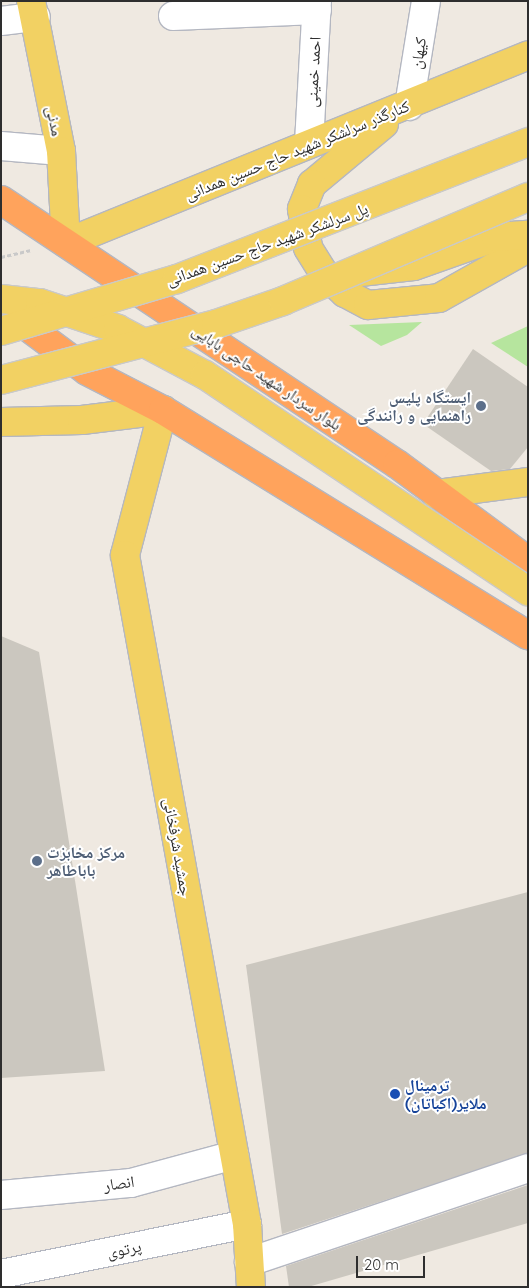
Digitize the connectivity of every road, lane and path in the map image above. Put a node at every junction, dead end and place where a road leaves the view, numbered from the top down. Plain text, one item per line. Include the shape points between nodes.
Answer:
1 (426, 1) edge
2 (317, 6) edge
3 (33, 9) edge
4 (173, 16) dead end
5 (1, 21) edge
6 (528, 55) edge
7 (410, 106) junction
8 (528, 142) edge
9 (309, 143) junction
10 (1, 146) edge
11 (61, 150) junction
12 (528, 197) edge
13 (1, 200) edge
14 (528, 235) edge
15 (66, 243) junction
16 (528, 248) edge
17 (351, 273) junction
18 (1, 300) edge
19 (1, 308) edge
20 (1, 331) edge
21 (1, 380) edge
22 (163, 410) junction
23 (1, 422) edge
24 (528, 482) edge
25 (436, 494) junction
26 (528, 561) edge
27 (528, 591) edge
28 (528, 635) edge
29 (234, 1155) junction
30 (528, 1168) edge
31 (1, 1195) edge
32 (247, 1224) junction
33 (250, 1275) edge
34 (5, 1278) edge

1 - 7 street, کیهان
2 - 4 street
2 - 9 street, احمد خمینی
3 - 5 street
3 - 11 main road, مدنی
6 - 7 main road, کنارگذر سرلشکر شهید حاج حسین همدانی
7 - 9 main road, کنارگذر سرلشکر شهید حاج حسین همدانی
7 - 16 main road via 312,184 301,224 323,272 345,293 368,305 395,305 439,298
8 - 20 main road, پل سرلشکر شهید حاج حسین همدانی, bridge via 177,278
9 - 15 main road, کنارگذر سرلشکر شهید حاج حسین همدانی
10 - 11 street
11 - 15 main road, مدنی
12 - 17 main road, bridge
13 - 15 highway, بلوار سردار شهید حاجی بابایی
14 - 17 main road via 496,237 414,266
15 - 25 highway, بلوار سردار شهید حاجی بابایی
17 - 21 main road, bridge via 216,324
18 - 27 main road, bridge via 40,303 118,329 205,375
19 - 22 highway via 87,371
22 - 23 main road via 82,420
22 - 28 highway
22 - 29 main road, جمشید شرفخانی via 125,555
24 - 25 main road
25 - 26 highway, بلوار سردار شهید حاجی بابایی
29 - 31 street, انصار via 132,1183
29 - 32 main road, جمشید شرفخانی
30 - 33 street
32 - 33 main road, جمشید شرفخانی
32 - 34 street, پرتوی

